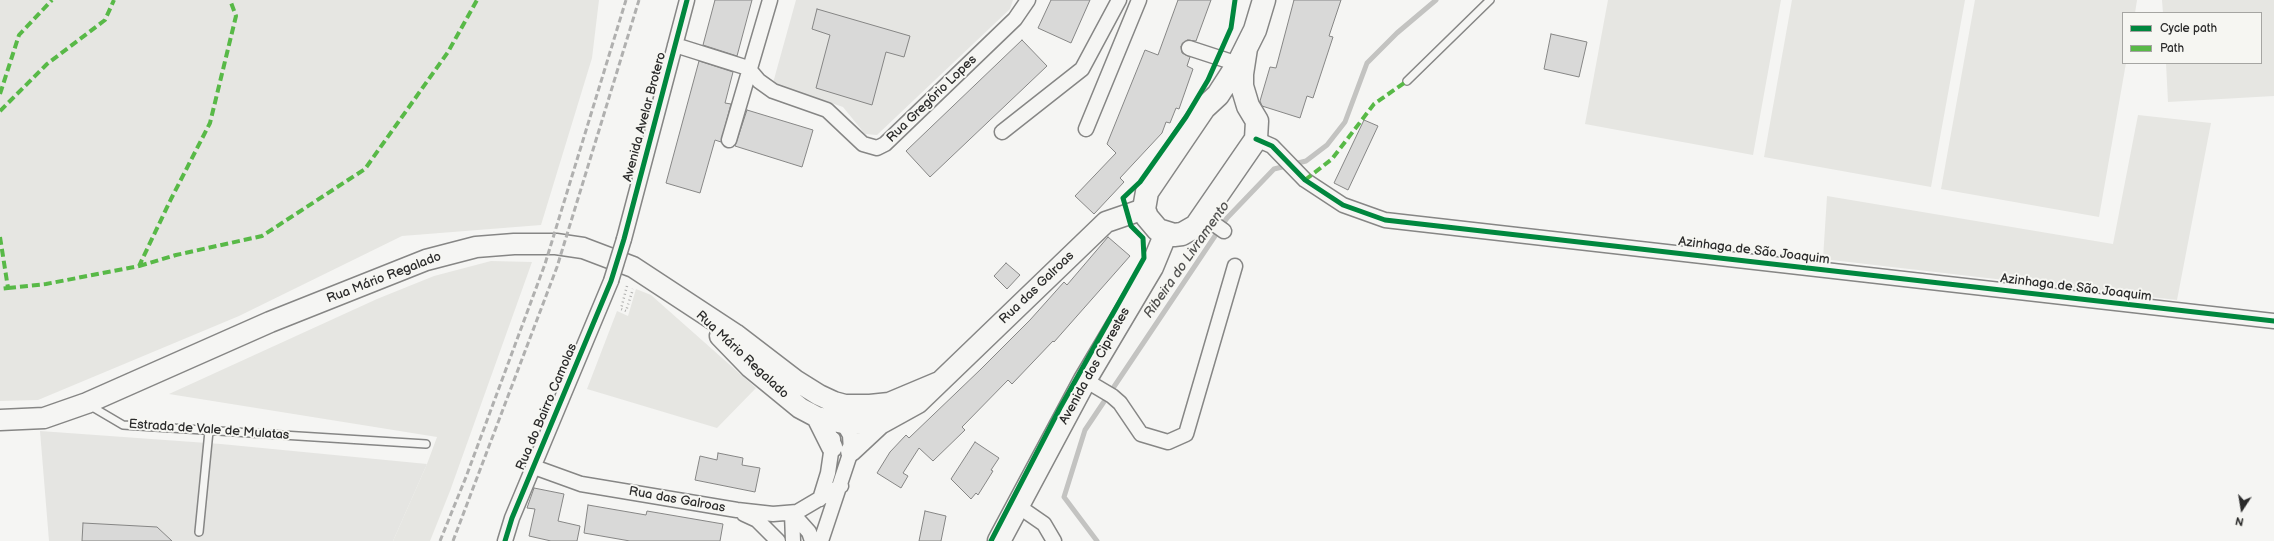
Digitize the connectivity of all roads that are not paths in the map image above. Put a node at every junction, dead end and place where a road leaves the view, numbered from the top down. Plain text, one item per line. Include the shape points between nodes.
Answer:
1 (687, 0) edge
2 (770, 0) edge
3 (1028, 0) edge
4 (1119, 0) edge
5 (1139, 0) edge
6 (1264, 0) edge
7 (1490, 0) edge
8 (675, 45) junction
9 (1189, 48) dead end
10 (1242, 56) junction
11 (748, 68) junction
12 (1407, 81) dead end
13 (1210, 103) junction
14 (1248, 106) junction
15 (1086, 129) dead end
16 (1002, 132) dead end
17 (1256, 139) junction
18 (728, 140) dead end
19 (1144, 209) junction
20 (1208, 219) junction
21 (1224, 231) dead end
22 (1166, 233) junction
23 (1235, 266) dead end
24 (610, 281) joint
25 (686, 302) junction
26 (2274, 321) edge
27 (939, 382) junction
28 (1091, 384) junction
29 (87, 403) junction
30 (844, 414) junction
31 (817, 417) junction
32 (0, 420) edge
33 (880, 424) junction
34 (209, 431) junction
35 (426, 444) dead end
36 (832, 447) junction
37 (851, 451) junction
38 (534, 467) junction
39 (840, 486) junction
40 (820, 498) junction
41 (1018, 506) junction
42 (737, 510) junction
43 (792, 513) junction
44 (198, 532) dead end
45 (505, 541) edge
46 (778, 541) edge
47 (793, 541) edge
48 (812, 541) edge
49 (821, 541) edge
50 (999, 541) edge
51 (1054, 541) edge

1 - 8 street, Avenida Avelar Brotero
2 - 11 street
3 - 11 street, Rua Gregório Lopes via 1009,25 885,144 877,148 863,144 826,110 773,91 759,81
4 - 16 street via 1082,69
5 - 15 street
6 - 10 main road via 1255,30
7 - 12 lane
8 - 11 street
8 - 24 street, Avenida Avelar Brotero, bridge via 624,239
9 - 10 street
10 - 13 main road via 1218,95
10 - 14 main road via 1244,98
11 - 18 street
13 - 14 main road via 1232,99
13 - 19 main road via 1204,108 1147,192
14 - 17 main road via 1257,121
17 - 20 main road
17 - 26 street, Azinhaga de São Joaquim via 1272,146 1305,180 1343,205 1385,220
19 - 22 main road via 1152,224
19 - 27 main road, Rua das Galroas via 1112,219 1096,231
20 - 21 street
20 - 22 main road via 1190,231 1174,235
22 - 28 main road, Avenida dos Ciprestes via 1152,267
23 - 28 street via 1186,434 1168,442 1141,434 1129,414 1112,396
24 - 38 street, Rua do Bairro Camolas
25 - 29 main road, Rua Mário Regalado via 642,271 583,248 530,243 476,247 408,266 270,322
25 - 30 main road, Rua Mário Regalado via 735,334 794,380
25 - 31 main road, Rua Mário Regalado via 768,382 800,408
27 - 30 main road, Rua das Galroas via 889,403
27 - 33 main road, Rua das Galroas via 918,403
28 - 41 main road, Avenida dos Ciprestes
29 - 32 main road via 44,418
29 - 34 lane, Estrada de Vale de Mulatas via 123,425
30 - 31 main road, Rua Mário Regalado
30 - 33 main road
30 - 36 street via 834,431
30 - 37 street
31 - 36 main road
33 - 37 main road, Rua das Galroas
34 - 35 lane, Estrada de Vale de Mulatas
34 - 44 lane
36 - 40 street via 828,473
37 - 39 street
38 - 42 street, Rua das Galroas via 581,484
38 - 45 street, Rua do Bairro Camolas
39 - 40 street, Rua das Galroas
39 - 49 street
40 - 43 street, Rua das Galroas via 802,510
41 - 50 main road, Avenida dos Ciprestes
41 - 51 street via 1044,524
42 - 43 street, Rua das Galroas via 773,514
42 - 46 street via 757,520
43 - 47 street
43 - 48 street via 809,532

